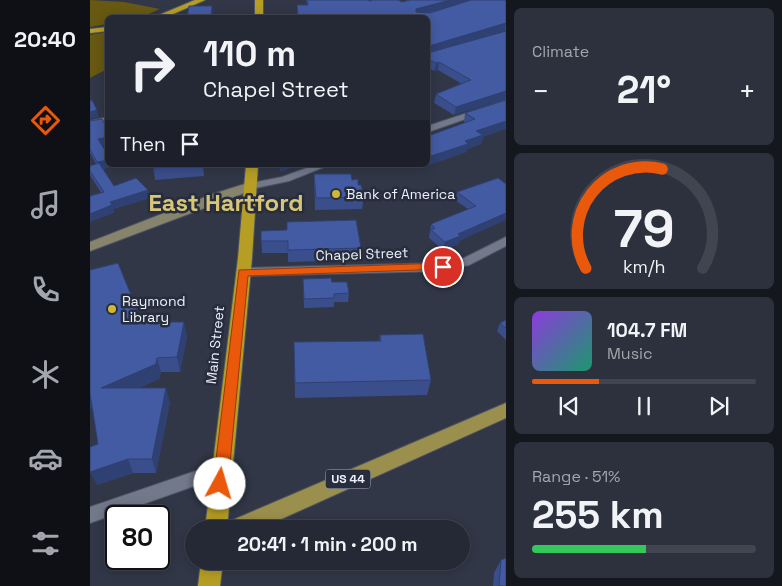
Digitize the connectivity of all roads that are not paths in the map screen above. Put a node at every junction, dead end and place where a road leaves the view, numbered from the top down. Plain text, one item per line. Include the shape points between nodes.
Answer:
1 (201, 0) edge
2 (258, 0) edge
3 (164, 15) edge
4 (259, 15) edge
5 (105, 29) edge
6 (90, 31) edge
7 (506, 102) edge
8 (105, 121) edge
9 (90, 124) edge
10 (430, 128) edge
11 (252, 167) edge
12 (318, 167) edge
13 (251, 186) junction
14 (506, 241) edge
15 (90, 247) edge
16 (243, 272) junction
17 (506, 410) edge
18 (222, 469) junction
19 (90, 515) edge
20 (217, 520) edge
21 (255, 520) edge
22 (211, 570) edge
23 (209, 586) edge

1 - 3 highway
2 - 4 highway
5 - 6 highway
7 - 10 street
8 - 9 street
11 - 13 highway, Main Street
12 - 13 street
13 - 15 street
13 - 16 highway, Main Street
14 - 16 street, Chapel Street via 465,262 443,267
16 - 18 highway, Main Street
17 - 21 main road, US 44
18 - 19 street
18 - 20 highway, Main Street
22 - 23 highway

